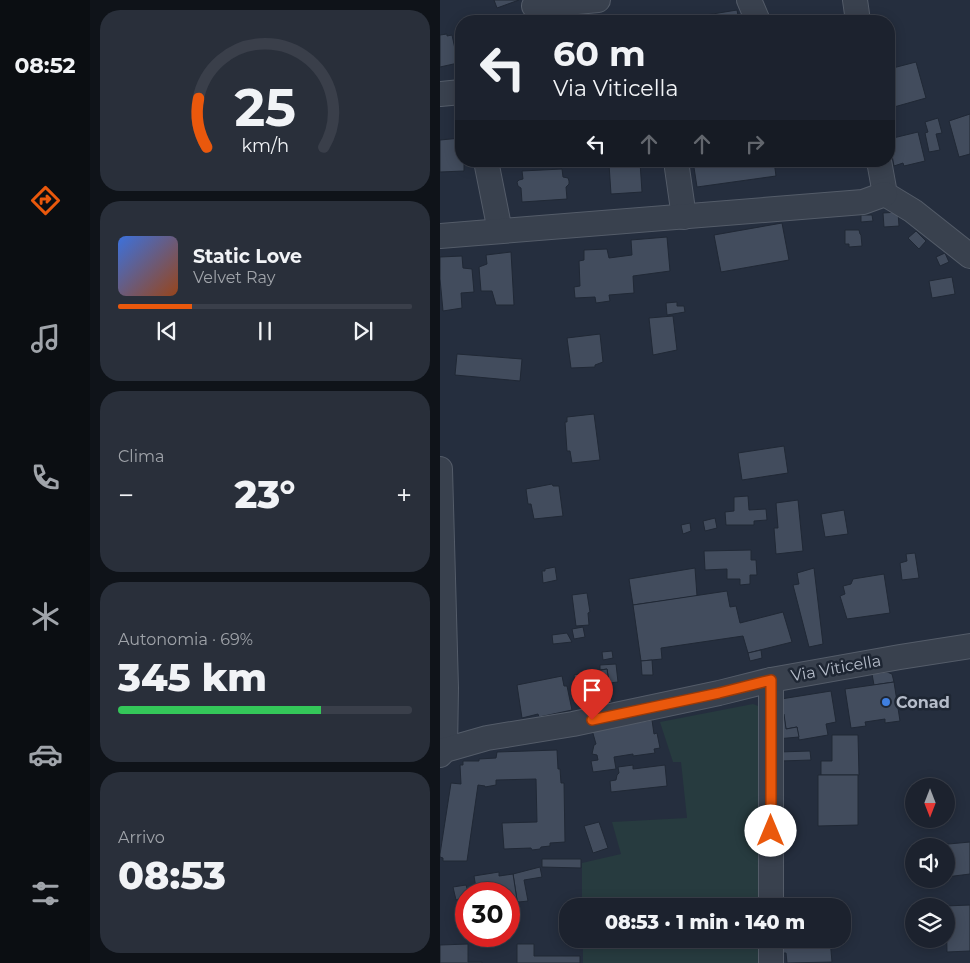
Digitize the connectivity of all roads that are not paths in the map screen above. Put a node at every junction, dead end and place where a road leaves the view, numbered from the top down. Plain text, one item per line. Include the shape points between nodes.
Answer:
1 (598, 0) edge
2 (749, 0) edge
3 (855, 0) edge
4 (534, 6) dead end
5 (755, 15) edge
6 (857, 15) edge
7 (455, 93) edge
8 (440, 94) edge
9 (487, 167) edge
10 (677, 167) edge
11 (880, 167) edge
12 (885, 194) junction
13 (684, 217) junction
14 (500, 232) junction
15 (440, 236) edge
16 (970, 256) edge
17 (440, 469) edge
18 (970, 646) edge
19 (771, 680) junction
20 (443, 753) edge
21 (771, 898) edge
22 (771, 948) edge
23 (771, 963) edge

1 - 4 street
2 - 5 street
3 - 6 street
7 - 8 street
9 - 14 street
10 - 13 street
11 - 12 street
12 - 13 street via 863,202
12 - 16 street via 914,211
13 - 14 street
14 - 15 street
17 - 20 street via 446,688
18 - 19 street, Via Viticella
19 - 20 street, Via Viticella via 573,724 488,738
19 - 21 street
22 - 23 street

